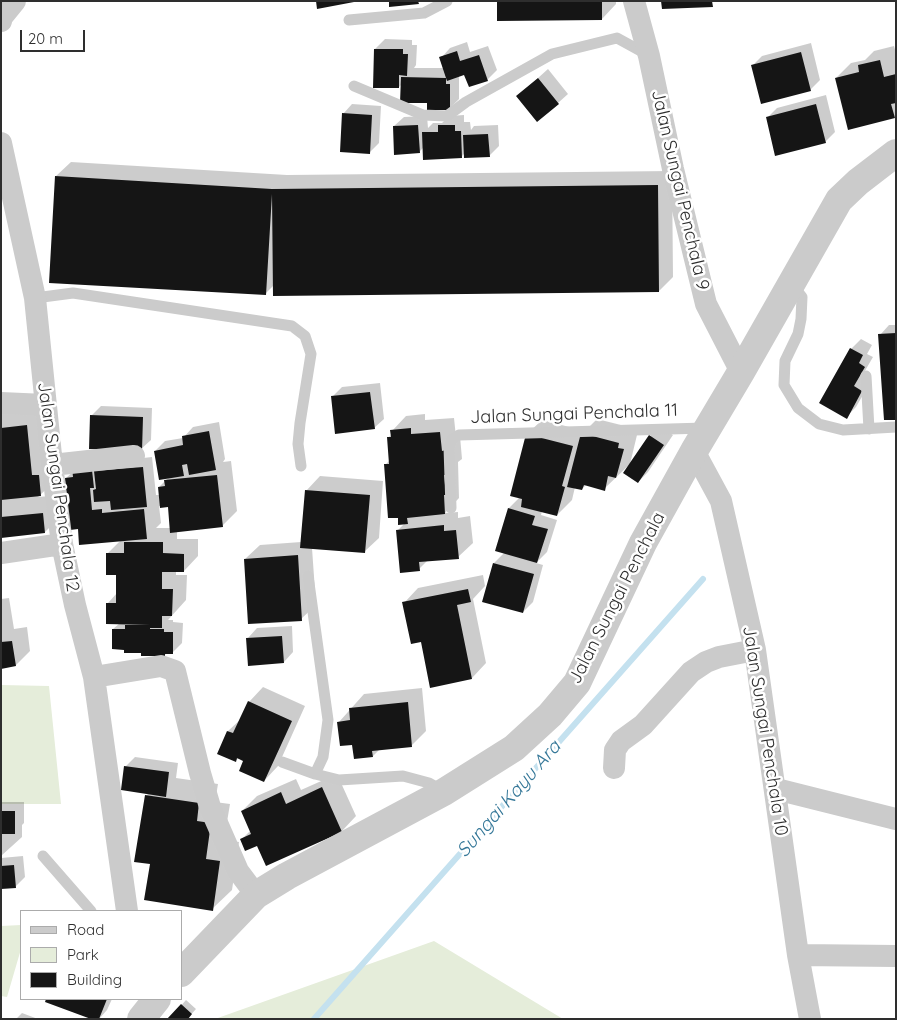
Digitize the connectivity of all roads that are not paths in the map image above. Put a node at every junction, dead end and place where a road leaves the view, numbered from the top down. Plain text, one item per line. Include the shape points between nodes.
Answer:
1 (15, 1) edge
2 (447, 1) edge
3 (634, 1) edge
4 (349, 20) dead end
5 (1, 21) edge
6 (649, 56) junction
7 (354, 86) dead end
8 (1, 144) edge
9 (896, 153) edge
10 (791, 283) junction
11 (35, 298) junction
12 (741, 372) junction
13 (866, 376) dead end
14 (1, 403) edge
15 (45, 405) junction
16 (896, 427) edge
17 (870, 429) junction
18 (700, 439) junction
19 (134, 456) dead end
20 (52, 465) junction
21 (301, 466) dead end
22 (451, 508) dead end
23 (62, 544) junction
24 (1, 553) edge
25 (308, 576) dead end
26 (755, 650) junction
27 (94, 678) junction
28 (282, 762) dead end
29 (614, 768) dead end
30 (316, 774) junction
31 (776, 789) junction
32 (444, 792) junction
33 (896, 819) edge
34 (43, 856) dead end
35 (256, 895) junction
36 (124, 904) edge
37 (90, 910) edge
38 (798, 955) junction
39 (896, 956) edge
40 (182, 971) edge
41 (810, 1019) edge

1 - 5 street
2 - 4 lane via 424,13
3 - 6 street, Jalan Sungai Penchala 9
6 - 7 lane via 617,38 552,54 447,116 423,115
6 - 12 street, Jalan Sungai Penchala 9 via 706,304
8 - 11 street, Jalan Sungai Penchala 12
9 - 10 street, Jalan Sungai Penchala via 839,200
10 - 12 street, Jalan Sungai Penchala
10 - 17 lane via 802,297 801,320 785,361 784,385 798,408 818,424 843,430
11 - 15 street, Jalan Sungai Penchala 12
11 - 21 lane via 73,293 292,326 305,336 311,354 298,444
12 - 18 street, Jalan Sungai Penchala
13 - 17 lane
14 - 15 street
15 - 20 street, Jalan Sungai Penchala 12
16 - 17 lane
18 - 22 lane, Jalan Sungai Penchala 11 via 459,435 449,447
18 - 26 street, Jalan Sungai Penchala 10 via 721,501
18 - 32 street, Jalan Sungai Penchala via 642,543 577,683 550,715 514,748
19 - 20 street
20 - 23 street, Jalan Sungai Penchala 12
23 - 24 street
23 - 27 street, Jalan Sungai Penchala 12
25 - 30 lane via 328,720 323,757
26 - 29 street via 719,657 691,672 643,725 621,741 615,750
26 - 31 street, Jalan Sungai Penchala 10
27 - 35 street via 160,666 176,671 210,806 238,871
27 - 36 street, Jalan Sungai Penchala 12
28 - 30 lane
30 - 32 lane via 339,780 404,776
31 - 33 street
31 - 38 street, Jalan Sungai Penchala 10
32 - 35 street, Jalan Sungai Penchala
34 - 37 lane
35 - 40 street, Jalan Sungai Penchala
38 - 39 street
38 - 41 street, Jalan Sungai Penchala 10

